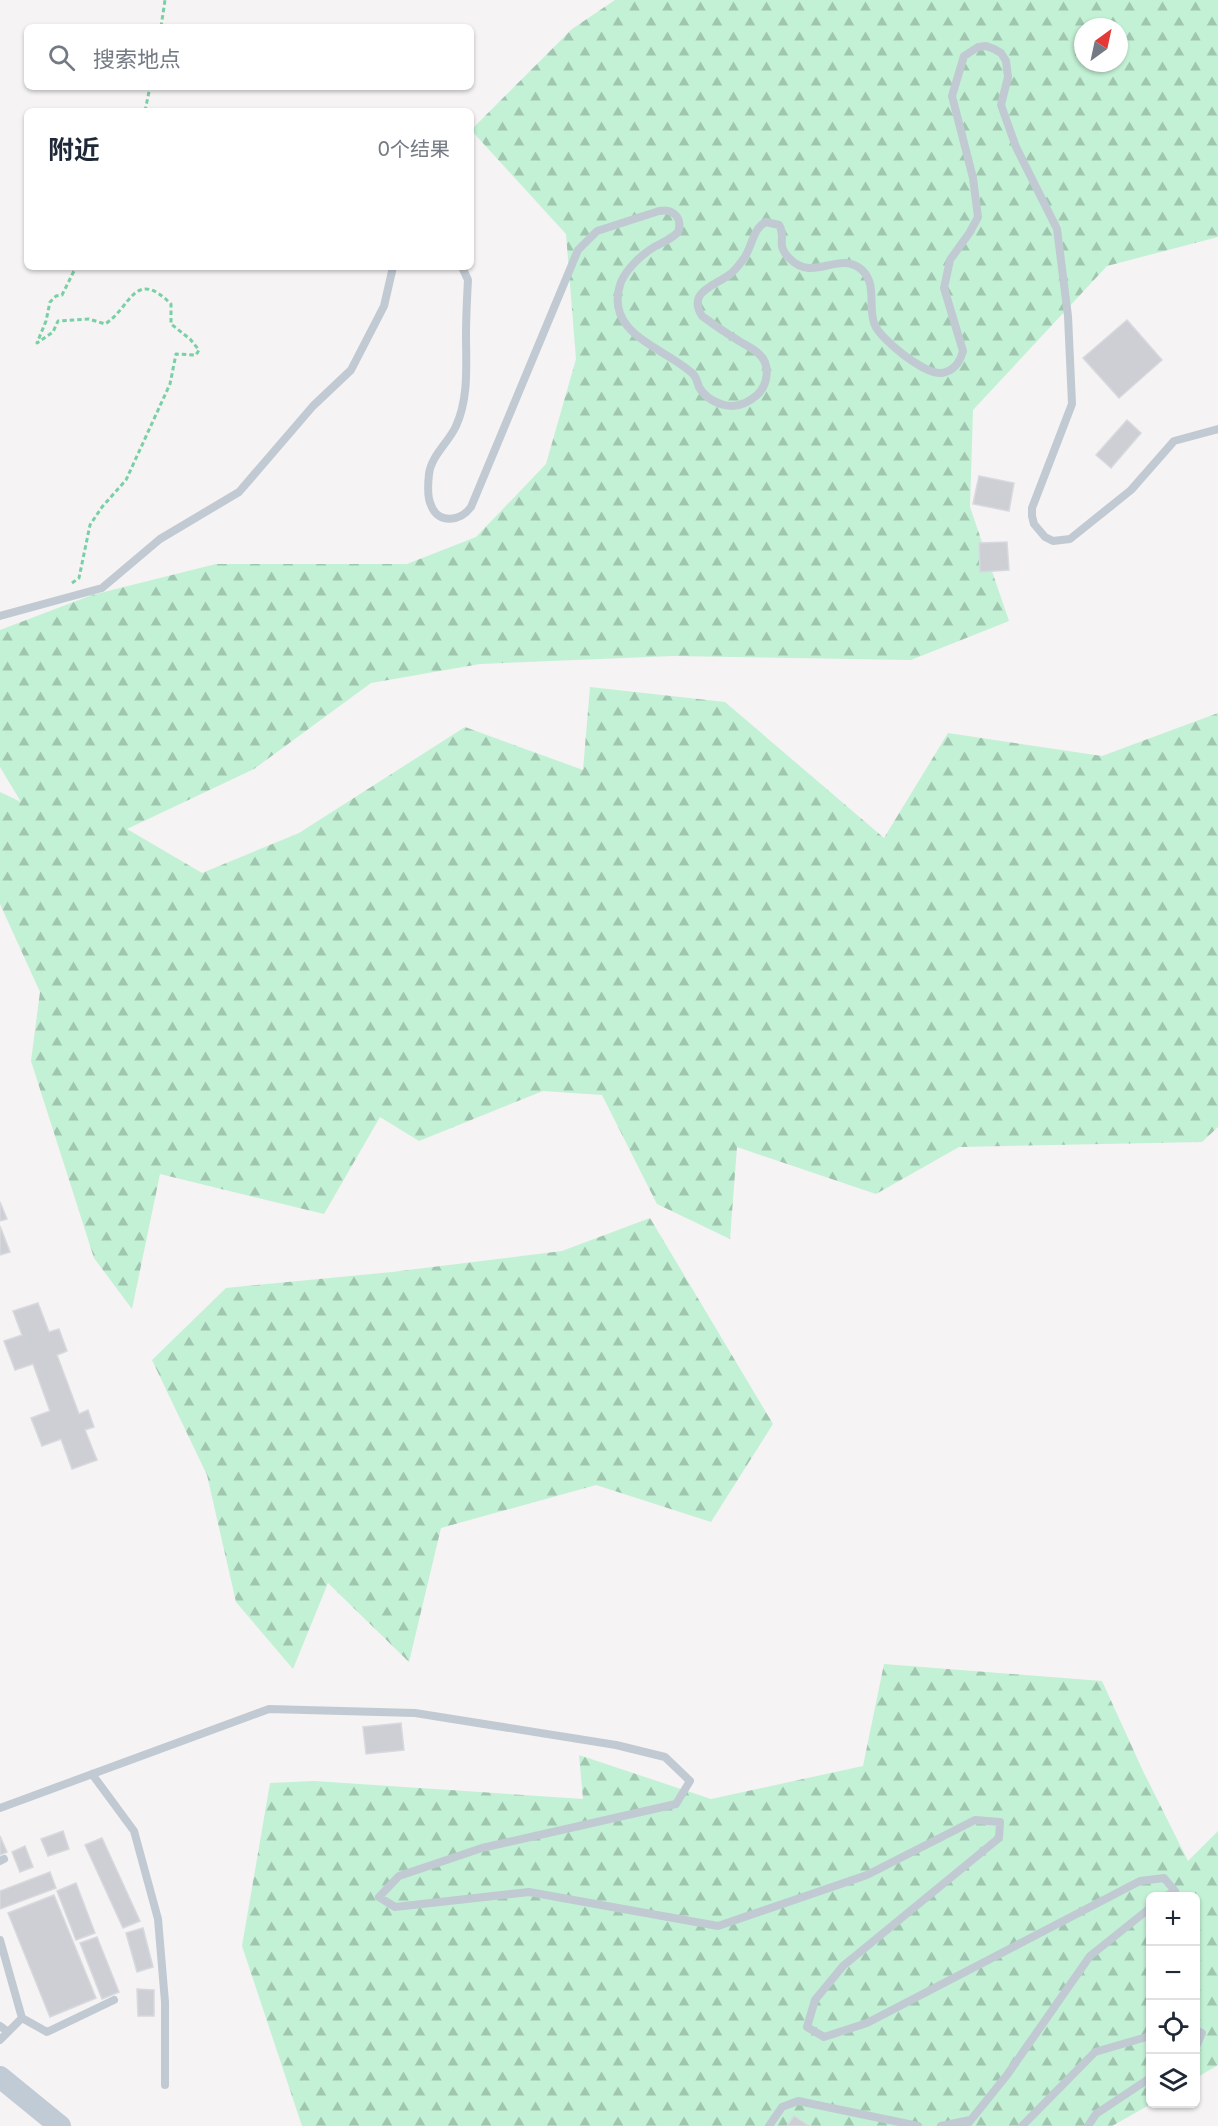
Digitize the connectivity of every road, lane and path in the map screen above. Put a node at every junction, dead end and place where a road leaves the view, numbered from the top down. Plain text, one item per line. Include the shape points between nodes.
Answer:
1 (165, 0) edge
2 (161, 24) edge
3 (149, 90) edge
4 (146, 108) edge
5 (75, 270) edge
6 (392, 270) edge
7 (463, 270) edge
8 (1218, 429) edge
9 (70, 585) dead end
10 (0, 616) edge
11 (92, 1774) junction
12 (0, 1808) edge
13 (1173, 1892) edge
14 (1146, 1911) edge
15 (0, 1940) edge
16 (114, 2000) dead end
17 (22, 2018) junction
18 (0, 2026) edge
19 (8, 2032) junction
20 (1146, 2037) edge
21 (0, 2040) edge
22 (0, 2077) edge
23 (1146, 2081) edge
24 (165, 2085) dead end
25 (968, 2123) edge
26 (60, 2126) edge
27 (769, 2126) edge
28 (918, 2126) edge
29 (941, 2126) edge
30 (1022, 2126) edge
31 (1088, 2126) edge

1 - 2 path
3 - 4 path
5 - 9 path via 63,295 50,302 37,343 53,332 58,321 89,319 105,324 133,293 143,289 159,292 171,304 171,324 199,350 196,355 176,354 170,384 154,420 126,480 90,525 79,578
6 - 10 lane via 384,306 351,370 313,406 239,492 160,539 102,588
7 - 8 lane via 468,280 467,372 456,426 429,471 430,503 437,514 449,519 462,516 471,507 578,250 597,231 659,212 668,210 676,215 680,223 678,232 649,250 628,270 618,297 620,311 635,335 695,376 699,387 716,403 728,406 751,401 764,386 766,369 759,354 702,316 698,301 702,292 730,274 747,255 759,226 766,222 778,225 784,251 798,265 817,269 845,262 862,269 871,286 874,324 894,347 935,373 951,370 963,351 944,288 951,260 978,217 973,177 952,96 964,56 986,46 1006,60 1008,77 1001,105 1016,147 1057,229 1068,316 1072,404 1032,508 1038,532 1053,541 1070,539 1131,490 1174,441
11 - 12 lane
11 - 13 lane via 269,1709 416,1713 626,1747 665,1757 690,1781 676,1803 482,1848 399,1876 380,1897 395,1907 529,1892 718,1926 867,1875 975,1820 1000,1822 999,1838 843,1966 815,2000 807,2027 824,2037 867,2023 1140,1881 1164,1878
11 - 24 lane via 134,1831 158,1918 165,2002
14 - 25 lane via 1090,1956 1007,2075
15 - 17 lane
16 - 17 lane via 47,2032
17 - 19 lane
18 - 19 lane
19 - 21 lane
20 - 30 lane via 1095,2052
22 - 26 street
23 - 31 lane via 1096,2114
25 - 29 lane
27 - 28 lane via 782,2107 798,2101

